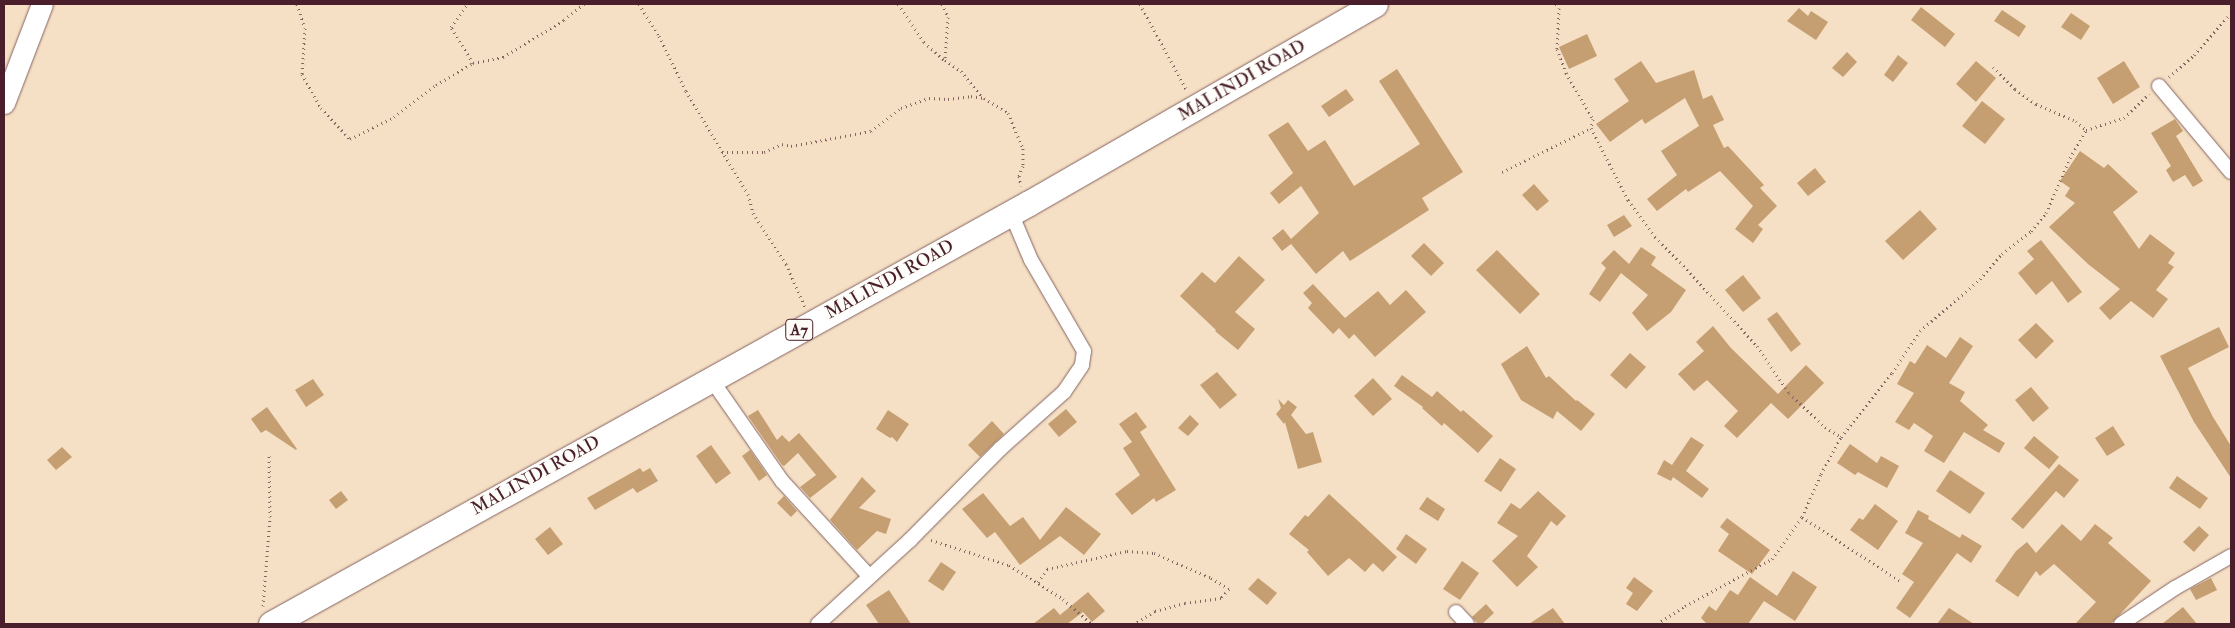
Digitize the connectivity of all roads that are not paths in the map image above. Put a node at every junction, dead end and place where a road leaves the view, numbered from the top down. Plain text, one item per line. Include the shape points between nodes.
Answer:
1 (42, 4) edge
2 (1375, 4) edge
3 (2159, 86) dead end
4 (4, 103) edge
5 (2231, 172) edge
6 (1020, 208) junction
7 (711, 378) junction
8 (2231, 556) edge
9 (869, 576) junction
10 (1456, 612) dead end
11 (266, 620) edge
12 (818, 624) edge
13 (1467, 624) edge
14 (2122, 624) edge

1 - 4 main road
2 - 6 highway, MALINDI ROAD / A7
3 - 5 street
6 - 7 highway, MALINDI ROAD / A7
6 - 9 street via 1032,260 1084,351 1082,365 1064,392
7 - 9 street via 782,481
7 - 11 highway, MALINDI ROAD / A7
8 - 14 street
9 - 12 street
10 - 13 street

